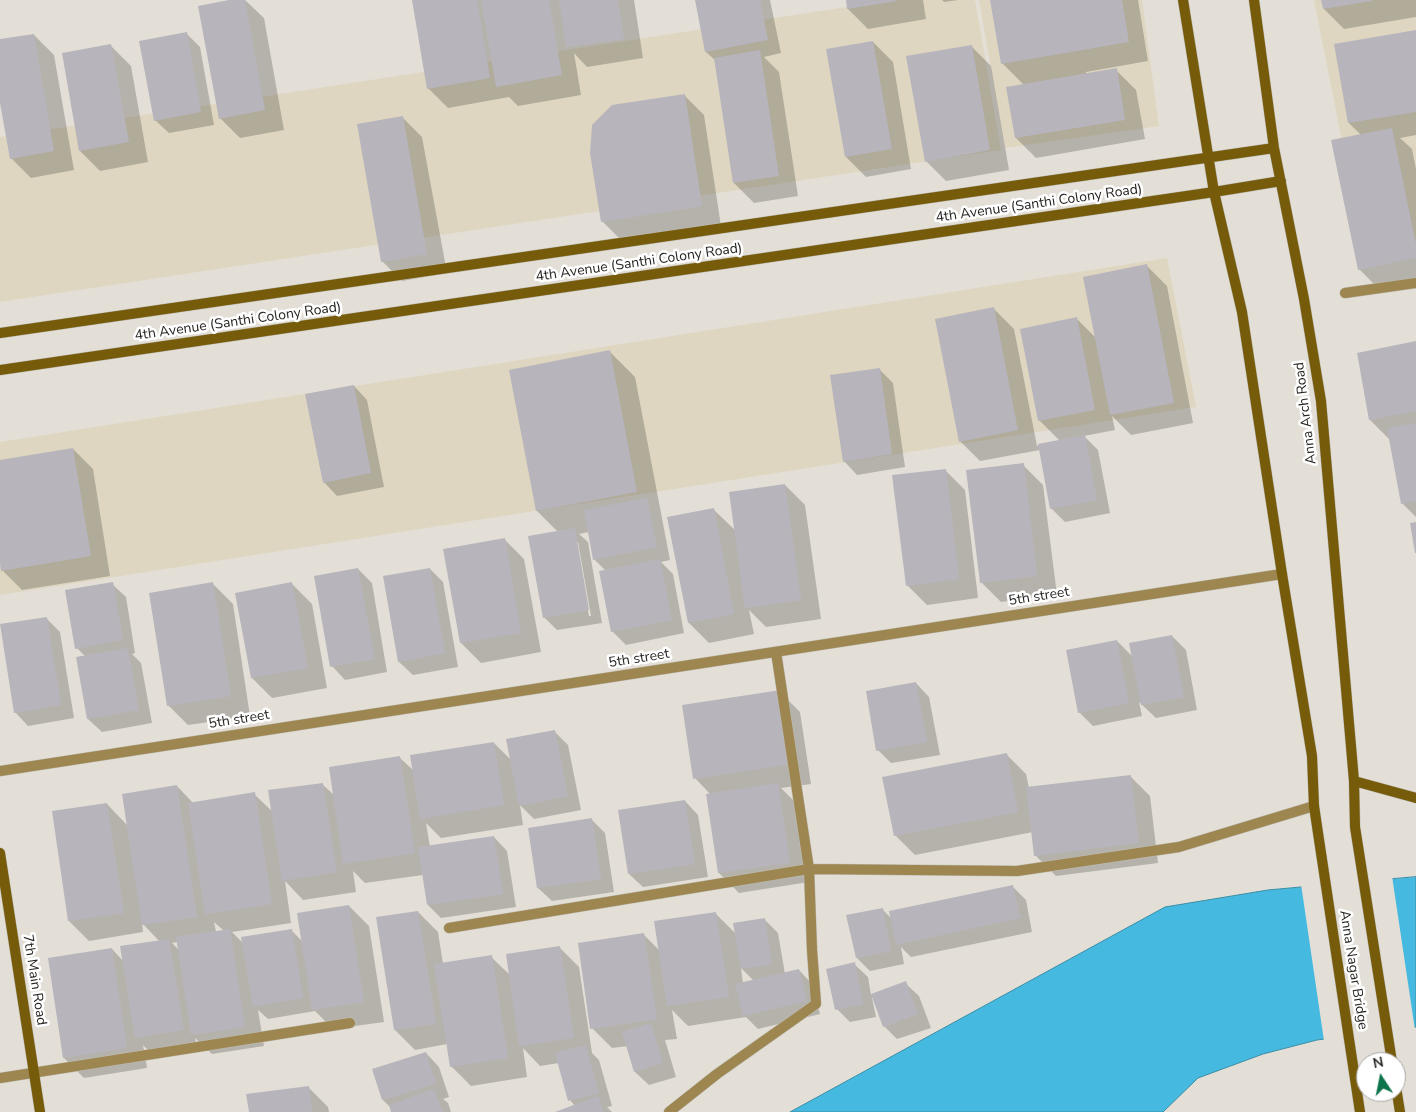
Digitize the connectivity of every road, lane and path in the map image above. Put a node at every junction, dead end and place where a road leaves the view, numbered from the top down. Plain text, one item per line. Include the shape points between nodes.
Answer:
1 (1183, 0) edge
2 (1254, 0) edge
3 (1274, 148) junction
4 (1208, 158) junction
5 (1281, 181) junction
6 (1214, 192) junction
7 (1416, 283) edge
8 (1345, 294) dead end
9 (0, 333) edge
10 (0, 370) edge
11 (1282, 574) junction
12 (776, 652) junction
13 (0, 771) edge
14 (1354, 781) junction
15 (1416, 798) edge
16 (1314, 806) junction
17 (1355, 827) joint
18 (0, 853) edge
19 (809, 869) junction
20 (449, 928) dead end
21 (350, 1023) dead end
22 (1390, 1052) edge
23 (35, 1073) junction
24 (0, 1078) edge
25 (40, 1112) edge
26 (669, 1112) edge
27 (1360, 1112) edge

1 - 4 street
2 - 3 street, Anna Arch Road
3 - 4 street, 4th Avenue (Santhi Colony Road)
3 - 5 street, Anna Arch Road
4 - 6 street
4 - 9 street, 4th Avenue (Santhi Colony Road)
5 - 6 street, 4th Avenue (Santhi Colony Road)
5 - 14 street, Anna Arch Road via 1321,401
6 - 10 street, 4th Avenue (Santhi Colony Road)
6 - 11 street via 1242,312
7 - 8 street
11 - 12 street, 5th street
11 - 16 street via 1312,756
12 - 13 street, 5th street
12 - 19 street
14 - 15 street
14 - 17 street, Anna Arch Road
16 - 19 street via 1179,847 1017,871
16 - 27 street, Anna Nagar Bridge
17 - 22 street, Anna Nagar Bridge
18 - 23 street, 7th Main Road
19 - 20 street
19 - 26 street via 816,1004
21 - 23 street
23 - 24 street
23 - 25 street, 7th Main Road

